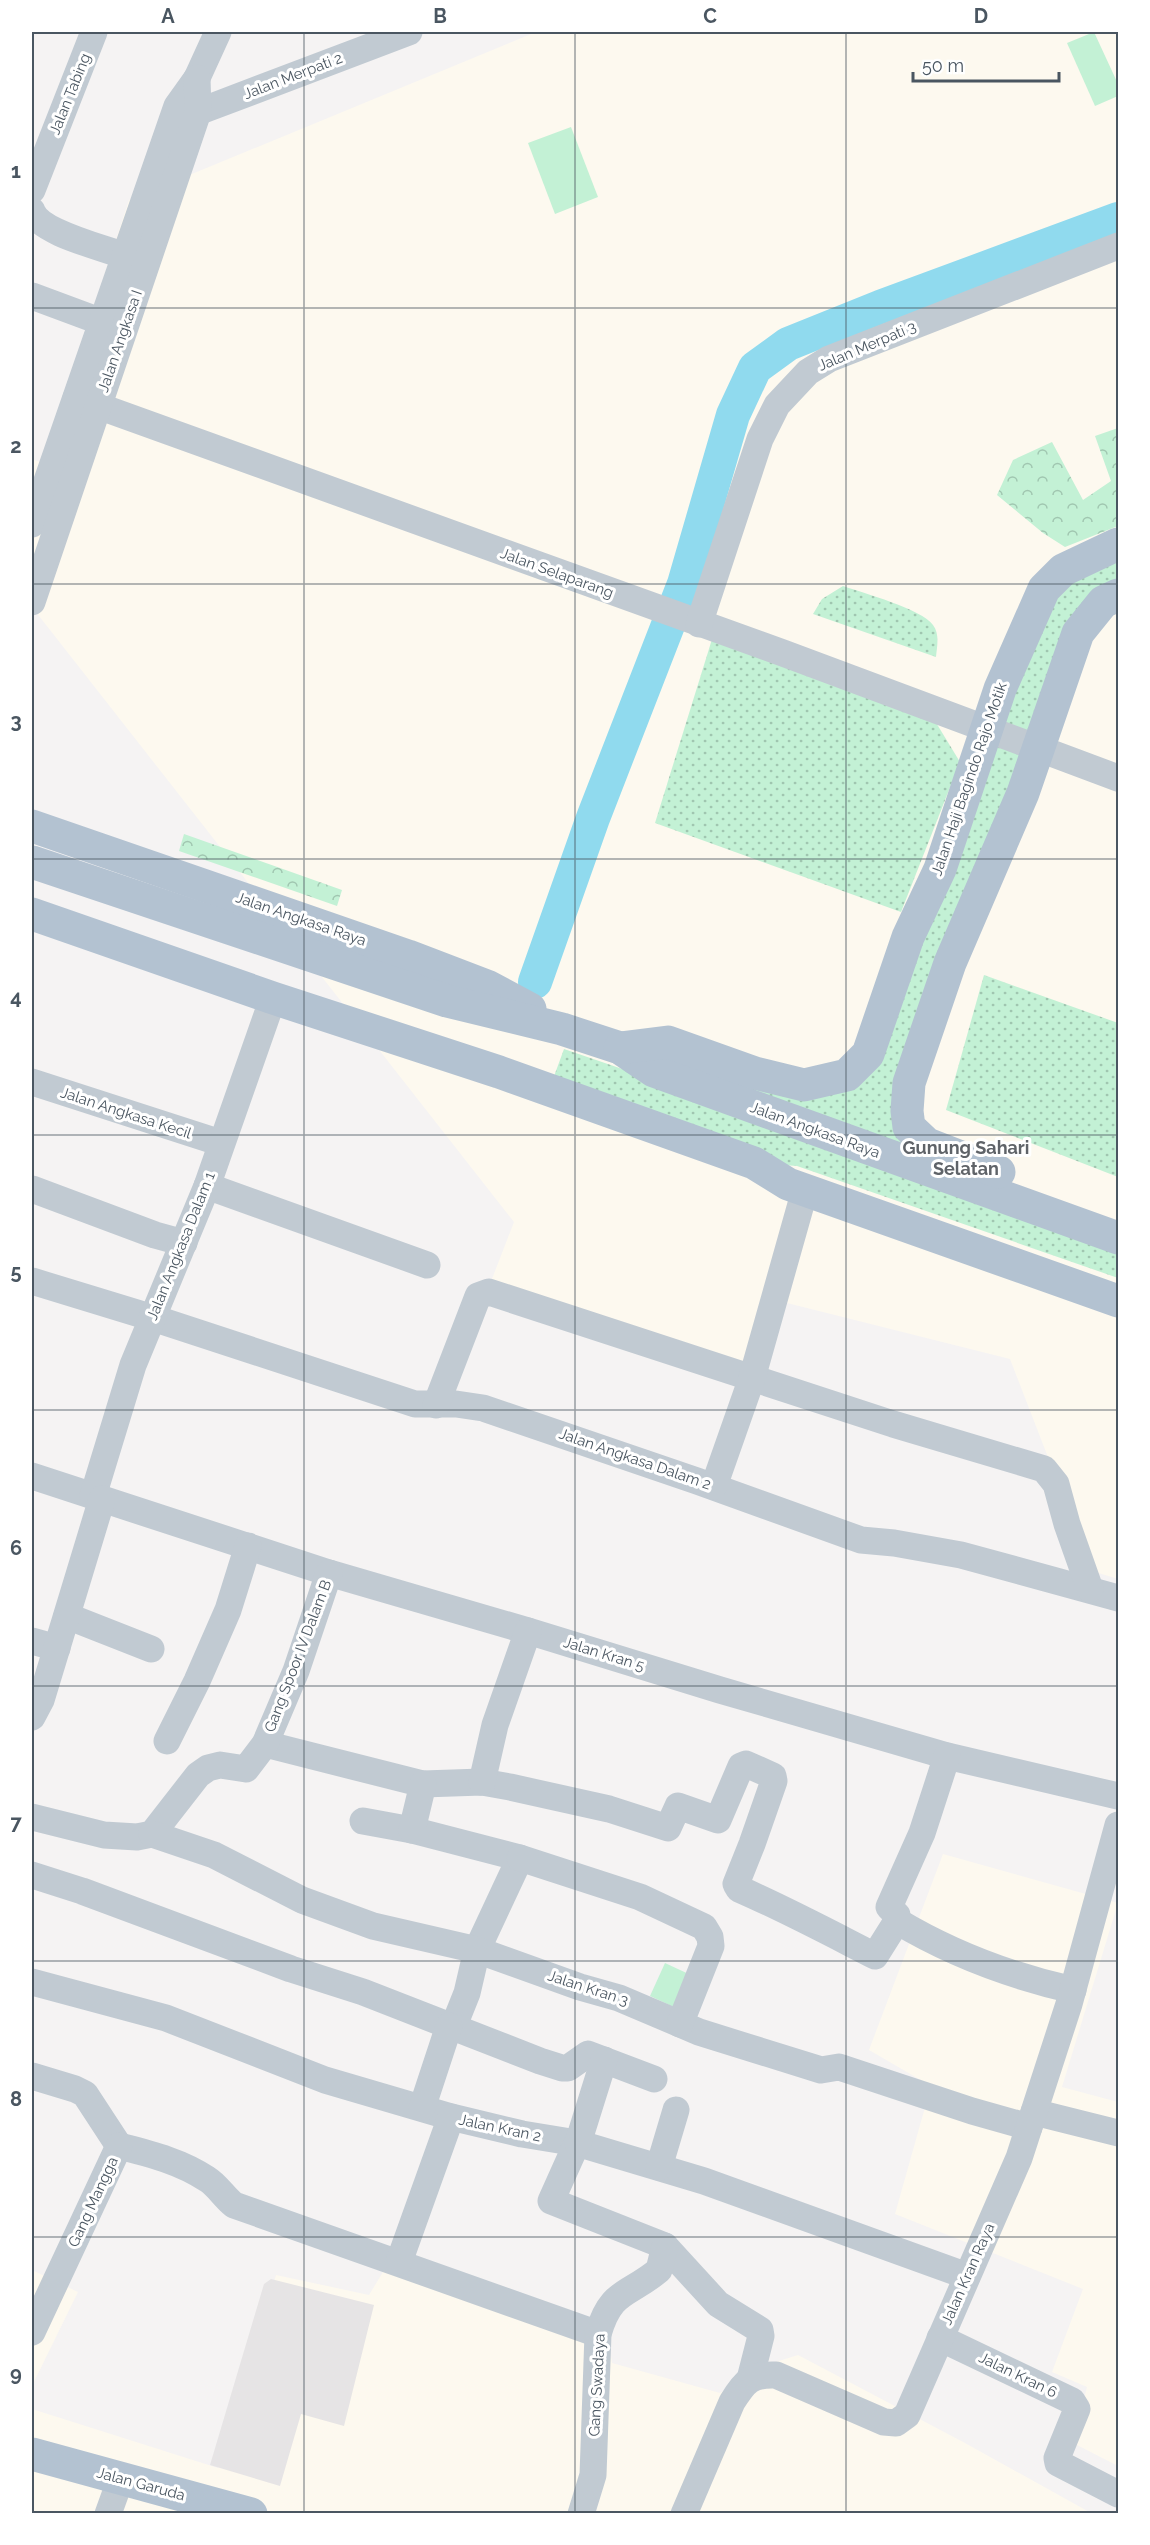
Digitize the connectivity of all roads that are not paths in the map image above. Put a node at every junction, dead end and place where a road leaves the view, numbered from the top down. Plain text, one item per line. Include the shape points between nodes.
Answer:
1 (94, 32) edge
2 (218, 32) edge
3 (409, 32) edge
4 (188, 109) junction
5 (32, 190) edge
6 (32, 211) edge
7 (1119, 246) edge
8 (125, 256) junction
9 (32, 296) edge
10 (102, 322) junction
11 (87, 402) junction
12 (40, 472) edge
13 (32, 524) edge
14 (1119, 544) edge
15 (1119, 595) edge
16 (32, 602) edge
17 (678, 616) junction
18 (987, 728) junction
19 (1039, 747) junction
20 (1119, 778) edge
21 (32, 826) edge
22 (32, 862) edge
23 (32, 895) edge
24 (32, 914) edge
25 (273, 998) junction
26 (562, 1029) junction
27 (620, 1048) junction
28 (868, 1054) joint
29 (499, 1072) junction
30 (32, 1082) edge
31 (221, 1143) junction
32 (754, 1163) junction
33 (989, 1180) junction
34 (207, 1186) junction
35 (32, 1188) edge
36 (805, 1190) junction
37 (1108, 1212) edge
38 (1060, 1217) junction
39 (1119, 1238) edge
40 (184, 1243) junction
41 (426, 1265) dead end
42 (32, 1281) edge
43 (1109, 1290) edge
44 (153, 1318) junction
45 (752, 1378) junction
46 (436, 1405) junction
47 (32, 1476) edge
48 (714, 1486) junction
49 (98, 1498) junction
50 (248, 1546) junction
51 (329, 1573) junction
52 (1090, 1589) junction
53 (1119, 1598) edge
54 (67, 1616) junction
55 (528, 1631) junction
56 (32, 1641) edge
57 (57, 1648) junction
58 (151, 1649) dead end
59 (32, 1717) edge
60 (167, 1741) dead end
61 (265, 1744) junction
62 (947, 1756) junction
63 (482, 1782) junction
64 (423, 1784) junction
65 (1119, 1796) edge
66 (32, 1817) edge
67 (363, 1821) dead end
68 (1119, 1825) edge
69 (412, 1830) junction
70 (152, 1834) junction
71 (520, 1858) junction
72 (32, 1875) edge
73 (1109, 1896) edge
74 (897, 1921) junction
75 (477, 1950) junction
76 (32, 1982) edge
77 (1073, 1990) junction
78 (680, 2024) junction
79 (451, 2027) junction
80 (604, 2060) junction
81 (32, 2076) edge
82 (654, 2079) dead end
83 (422, 2109) junction
84 (676, 2110) dead end
85 (451, 2117) junction
86 (1031, 2119) junction
87 (1119, 2133) edge
88 (577, 2143) junction
89 (119, 2146) junction
90 (659, 2167) junction
91 (665, 2246) junction
92 (399, 2262) junction
93 (967, 2276) junction
94 (32, 2332) edge
95 (598, 2334) junction
96 (940, 2337) junction
97 (750, 2379) junction
98 (32, 2454) edge
99 (32, 2474) edge
100 (1119, 2494) edge
101 (114, 2496) edge
102 (172, 2514) edge
103 (251, 2514) edge
104 (581, 2514) edge
105 (684, 2514) edge

1 - 5 street, Jalan Tabing
2 - 4 street, Jalan Angkasa I
3 - 4 street, Jalan Merpati 2
4 - 8 street, Jalan Angkasa I
4 - 11 street, Jalan Angkasa I
6 - 8 street via 34,218 46,227
7 - 17 street, Jalan Merpati 3 via 830,359 808,372 777,405
8 - 10 street, Jalan Angkasa I
9 - 10 street
10 - 11 street, Jalan Angkasa I
11 - 12 street, Jalan Angkasa I
11 - 16 street, Jalan Angkasa I
11 - 17 street, Jalan Selaparang
12 - 13 street, Jalan Angkasa I
14 - 18 main road, Jalan Haji Bagindo Rajo Motik via 1063,570 1044,589
15 - 19 main road via 1103,602 1077,633
17 - 18 street, Jalan Selaparang
18 - 19 street, Jalan Selaparang
18 - 28 main road, Jalan Haji Bagindo Rajo Motik via 940,869 908,937
19 - 20 street, Jalan Selaparang
19 - 33 main road, Jalan Angkasa Raya via 950,963 909,1083 909,1126 927,1144
21 - 26 main road, Jalan Angkasa Raya via 448,971 513,998
22 - 26 main road, Jalan Angkasa Raya via 447,1001
23 - 29 main road via 410,1022 449,1040
24 - 25 main road
25 - 29 main road
25 - 31 street, Jalan Angkasa Dalam 1
26 - 27 main road, Jalan Angkasa Raya
27 - 28 main road, Jalan Angkasa Raya via 668,1042 755,1073 804,1085 847,1075
27 - 33 main road, Jalan Angkasa Raya via 654,1071
29 - 32 main road
30 - 31 street, Jalan Angkasa Kecil
31 - 34 street, Jalan Angkasa Dalam 1
32 - 36 main road
32 - 43 main road via 797,1166 1075,1262
33 - 37 main road, Jalan Angkasa Raya
33 - 38 main road, Jalan Angkasa Raya
34 - 40 street, Jalan Angkasa Dalam 1
34 - 41 street
35 - 40 street
36 - 43 main road
36 - 45 street
37 - 38 main road
38 - 39 main road, Jalan Angkasa Raya
40 - 44 street, Jalan Angkasa Dalam 1
42 - 44 street, Jalan Angkasa Dalam 2
44 - 46 street, Jalan Angkasa Dalam 2 via 415,1404
44 - 49 street, Jalan Angkasa Dalam 1 via 133,1365
45 - 46 street via 489,1292 478,1296
45 - 48 street
45 - 52 street via 1044,1469 1056,1484
46 - 48 street, Jalan Angkasa Dalam 2 via 483,1408
47 - 49 street, Jalan Kran 5
48 - 52 street, Jalan Angkasa Dalam 2 via 861,1540 961,1555
49 - 50 street, Jalan Kran 5
49 - 54 street, Jalan Angkasa Dalam 1
50 - 51 street, Jalan Kran 5
50 - 60 street via 228,1610
51 - 55 street, Jalan Kran 5
51 - 61 street, Gang Spoor IV Dalam B via 296,1671
52 - 53 street, Jalan Angkasa Dalam 2
54 - 57 street, Jalan Angkasa Dalam 1
54 - 58 street
55 - 62 street, Jalan Kran 5
55 - 63 street via 495,1725
56 - 57 street
57 - 59 street, Jalan Angkasa Dalam 1
61 - 64 street
61 - 70 street, Gang Spoor IV Dalam B via 246,1769 220,1765 198,1775
62 - 65 street, Jalan Kran 5
62 - 74 street via 922,1833 890,1907
63 - 64 street
63 - 74 street via 609,1809 668,1828 678,1806 718,1820 741,1766 746,1764 773,1776 774,1781 736,1886 875,1956
64 - 69 street
66 - 70 street via 104,1835 137,1838
67 - 69 street
68 - 73 street, Jalan Kran Raya
69 - 71 street
70 - 75 street, Jalan Kran 3 via 214,1855 302,1900 373,1926
71 - 75 street
71 - 78 street via 640,1897 704,1927 711,1946
72 - 79 street
73 - 77 street, Jalan Kran Raya
74 - 77 street via 970,1959
75 - 78 street, Jalan Kran 3 via 619,1998
75 - 79 street via 467,1993
76 - 83 street, Jalan Kran 2 via 166,2018 325,2080
77 - 86 street, Jalan Kran Raya
78 - 86 street, Jalan Kran 3 via 821,2070 839,2067 972,2111
79 - 80 street via 562,2068 572,2067 586,2055
79 - 83 street
80 - 82 street
80 - 88 street
81 - 89 street, Gang Mangga via 85,2094
83 - 85 street, Jalan Kran 2
84 - 90 street
85 - 88 street, Jalan Kran 2
85 - 92 street
86 - 87 street, Jalan Kran 3
86 - 93 street, Jalan Kran Raya via 1019,2158
88 - 90 street, Jalan Kran 2
88 - 91 street via 551,2201
89 - 92 street via 165,2158 209,2180 234,2205
89 - 94 street, Gang Mangga
90 - 93 street, Jalan Kran 2
91 - 95 street, Gang Swadaya via 658,2270 612,2301
91 - 97 street via 718,2304 760,2330
92 - 95 street
93 - 96 street, Jalan Kran Raya
95 - 104 street, Gang Swadaya via 593,2475
96 - 97 street, Jalan Kran Raya via 913,2405 896,2423 884,2422 776,2375
96 - 100 street, Jalan Kran 6 via 1072,2401 1077,2409 1058,2463
97 - 105 street via 732,2402
98 - 101 main road, Jalan Garuda
99 - 101 main road, Jalan Garuda
101 - 102 main road, Jalan Garuda
101 - 103 main road, Jalan Garuda

